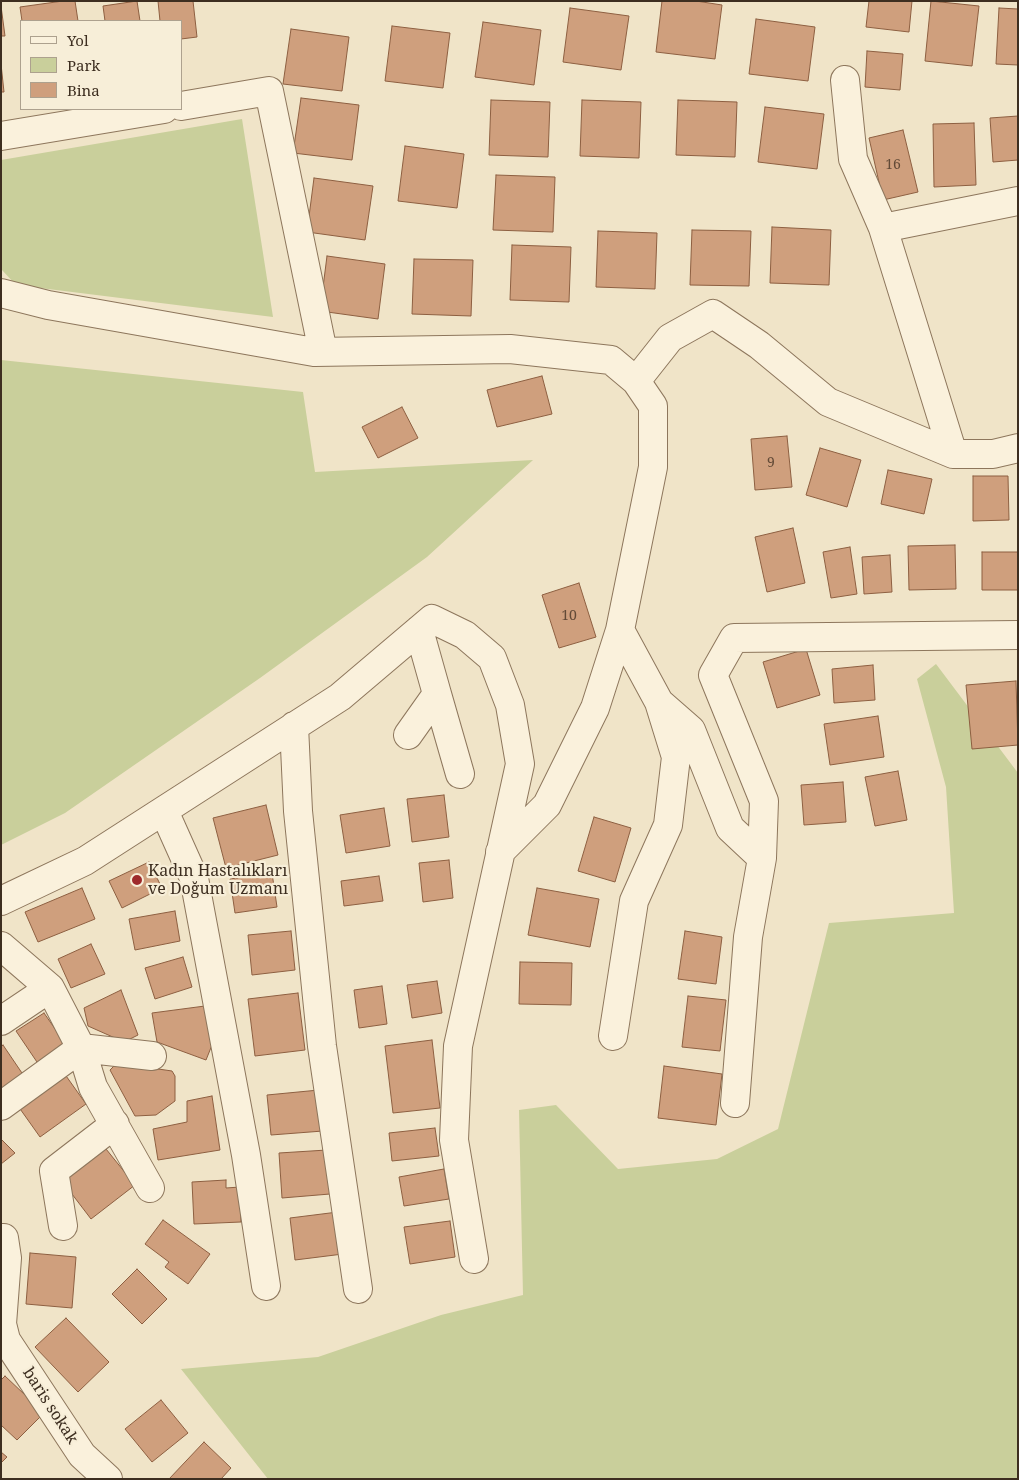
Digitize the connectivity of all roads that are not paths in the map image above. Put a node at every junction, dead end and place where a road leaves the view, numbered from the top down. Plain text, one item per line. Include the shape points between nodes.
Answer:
1 (845, 80) dead end
2 (182, 106) edge
3 (158, 110) edge
4 (1, 136) edge
5 (1018, 201) edge
6 (883, 228) junction
7 (1, 293) edge
8 (323, 352) junction
9 (636, 381) junction
10 (1018, 448) edge
11 (953, 454) junction
12 (419, 630) junction
13 (620, 630) junction
14 (1018, 635) edge
15 (437, 694) junction
16 (659, 702) junction
17 (294, 726) junction
18 (408, 735) dead end
19 (460, 774) dead end
20 (164, 811) junction
21 (500, 852) junction
22 (762, 858) junction
23 (1, 901) edge
24 (1, 946) edge
25 (50, 988) junction
26 (1, 1021) edge
27 (613, 1036) dead end
28 (81, 1048) junction
29 (152, 1056) dead end
30 (735, 1103) dead end
31 (1, 1106) edge
32 (115, 1124) junction
33 (150, 1188) dead end
34 (64, 1226) dead end
35 (1, 1238) edge
36 (474, 1259) dead end
37 (266, 1286) dead end
38 (358, 1289) dead end
39 (108, 1479) edge

1 - 6 street via 853,159
2 - 8 street via 269,91
3 - 4 street
5 - 6 street
6 - 11 street
7 - 8 street via 48,305
8 - 9 street via 510,349 611,360
9 - 11 street via 670,338 713,314 759,345 828,402
9 - 13 street via 653,406 653,467
10 - 11 street via 993,454
12 - 15 street
12 - 17 street via 340,696
12 - 21 street via 432,619 465,635 492,658 510,705 520,764
13 - 16 street
13 - 21 street via 595,708 547,805
14 - 22 street via 734,638 713,675 764,801
15 - 18 street
15 - 19 street
16 - 22 street via 692,730 730,828
16 - 27 street via 676,757 668,825 634,901
17 - 20 street
17 - 38 street via 298,811 322,1046
20 - 23 street via 85,861
20 - 37 street via 194,878 246,1155
21 - 36 street via 458,1046 454,1140
22 - 30 street via 748,938
24 - 25 street
25 - 26 street
25 - 28 street
28 - 29 street
28 - 31 street
28 - 32 street via 93,1086
32 - 33 street
32 - 34 street via 54,1170
35 - 39 street, baris sokak via 4,1238 7,1258 2,1324 6,1340 82,1455

